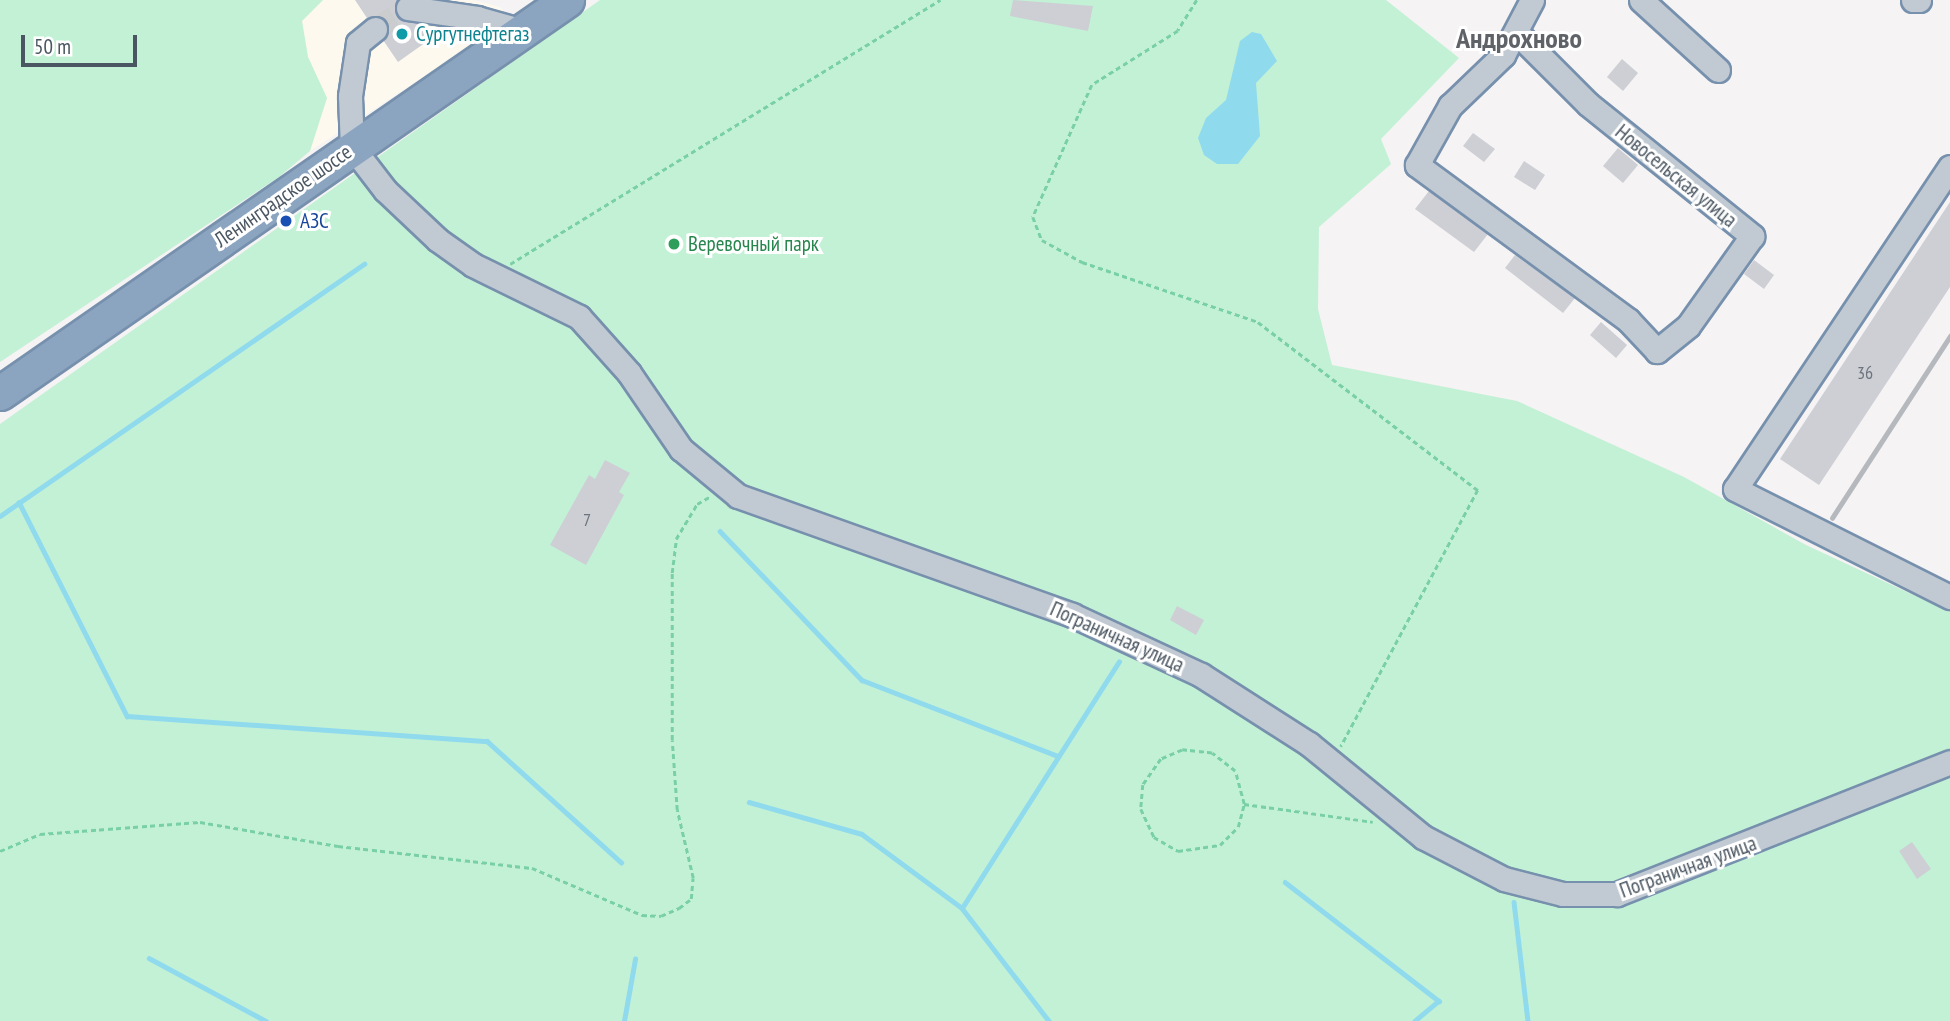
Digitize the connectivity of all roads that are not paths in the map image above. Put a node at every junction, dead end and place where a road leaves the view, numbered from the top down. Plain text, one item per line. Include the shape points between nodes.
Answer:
1 (567, 0) edge
2 (1532, 0) edge
3 (1641, 0) edge
4 (1913, 0) edge
5 (1919, 0) edge
6 (408, 8) tunnel mouth
7 (375, 29) tunnel mouth
8 (523, 32) junction
9 (1517, 33) junction
10 (1718, 70) dead end
11 (352, 147) junction
12 (1950, 167) edge
13 (0, 393) edge
14 (1950, 597) edge
15 (1950, 762) edge

1 - 8 highway, Ленинградское шоссе
2 - 9 street
3 - 10 street
4 - 5 street
6 - 8 street via 466,16
7 - 11 street via 358,43 350,96
8 - 11 highway, Ленинградское шоссе
9 - 9 street, Новосельская улица via 1503,55 1450,106 1417,165 1628,320 1657,351 1688,326 1752,236 1588,104
11 - 13 highway, Ленинградское шоссе
11 - 15 street, Пограничная улица via 385,190 438,240 579,317 629,373 673,440 738,496 1109,631 1201,675 1333,762 1434,843 1531,890 1590,897 1665,880
12 - 14 street via 1735,489

